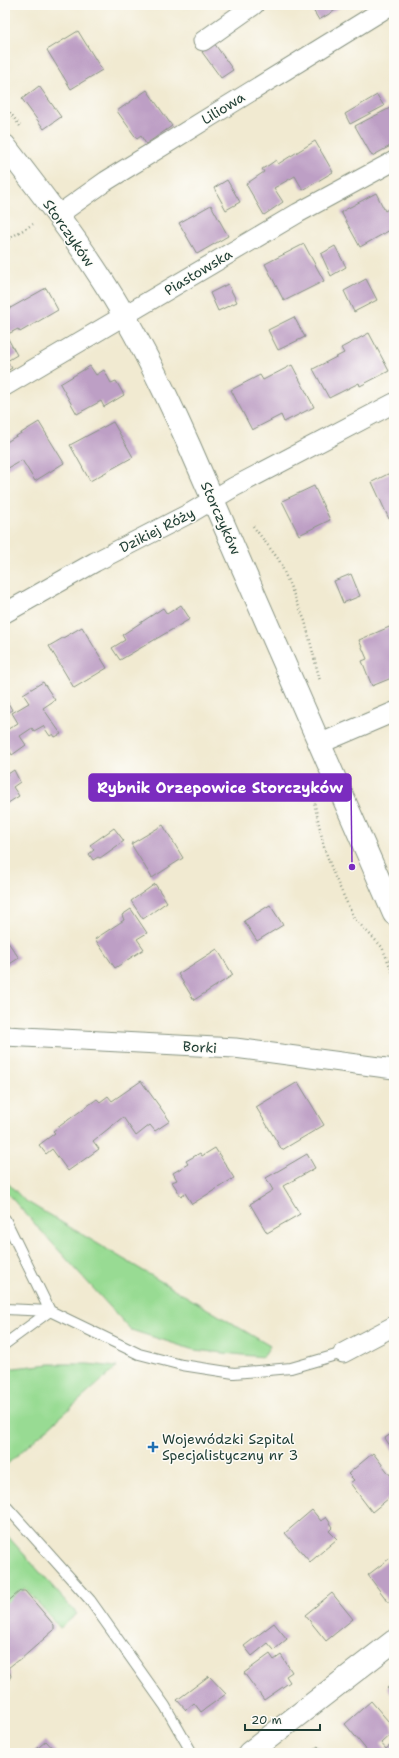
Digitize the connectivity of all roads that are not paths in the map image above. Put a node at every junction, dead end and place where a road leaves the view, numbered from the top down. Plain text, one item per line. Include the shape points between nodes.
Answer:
1 (254, 5) edge
2 (391, 5) edge
3 (203, 41) dead end
4 (5, 146) edge
5 (394, 161) edge
6 (58, 215) junction
7 (124, 315) junction
8 (5, 386) edge
9 (394, 403) edge
10 (213, 500) junction
11 (5, 614) edge
12 (394, 712) edge
13 (320, 744) junction
14 (394, 914) edge
15 (5, 1036) edge
16 (394, 1069) edge
17 (5, 1219) edge
18 (5, 1309) edge
19 (50, 1311) junction
20 (394, 1326) edge
21 (5, 1344) edge
22 (343, 1353) joint
23 (5, 1505) edge
24 (394, 1641) edge
25 (192, 1753) edge
26 (249, 1753) edge

1 - 3 street
2 - 6 street, Liliowa via 120,172
4 - 6 street, Storczyków
5 - 7 street, Piastowska via 298,212
6 - 7 street, Storczyków
7 - 8 street, Piastowska
7 - 10 street, Storczyków via 166,395
9 - 10 street, Dzikiej Róży
10 - 11 street, Dzikiej Róży via 95,562
10 - 13 street, Storczyków
12 - 13 street
13 - 14 street, Storczyków
15 - 16 street, Borki via 235,1048
17 - 19 lane
18 - 19 lane
19 - 21 lane
19 - 22 lane via 139,1354 219,1371 234,1373 291,1368
20 - 22 street
23 - 25 lane via 90,1600 165,1706
24 - 26 street

